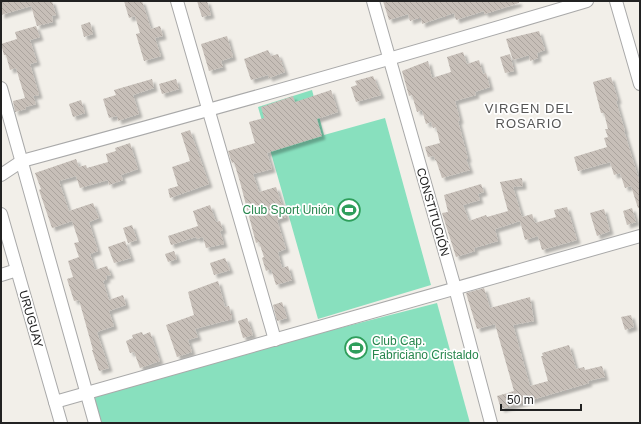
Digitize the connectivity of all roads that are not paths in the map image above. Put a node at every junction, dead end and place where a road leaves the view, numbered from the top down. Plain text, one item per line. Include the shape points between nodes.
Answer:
1 (177, 1) edge
2 (373, 1) edge
3 (587, 1) edge
4 (616, 1) edge
5 (390, 59) junction
6 (640, 84) edge
7 (1, 88) edge
8 (209, 111) junction
9 (22, 161) junction
10 (1, 175) edge
11 (1, 214) edge
12 (640, 236) edge
13 (17, 270) junction
14 (1, 275) edge
15 (455, 288) junction
16 (275, 340) junction
17 (86, 393) junction
18 (55, 402) junction
19 (61, 423) edge
20 (94, 423) edge
21 (491, 423) edge

1 - 8 street
2 - 5 street, CONSTITUCIÓN
3 - 5 street
4 - 6 street
5 - 8 street
5 - 15 street, CONSTITUCIÓN
7 - 9 street
8 - 9 street
8 - 16 street
9 - 10 street
9 - 17 street
11 - 13 street, URUGUAY
12 - 15 street
13 - 14 street
13 - 18 street, URUGUAY
15 - 16 street
15 - 21 street, CONSTITUCIÓN
16 - 17 street
17 - 18 street
17 - 20 street
18 - 19 street, URUGUAY

